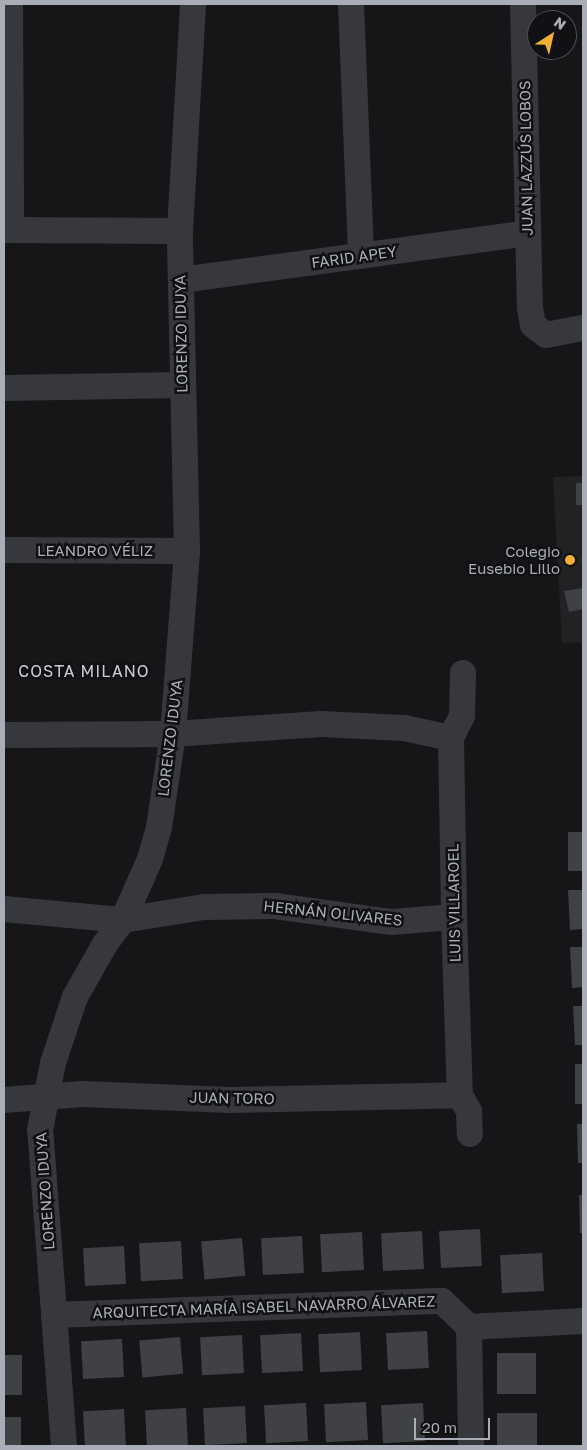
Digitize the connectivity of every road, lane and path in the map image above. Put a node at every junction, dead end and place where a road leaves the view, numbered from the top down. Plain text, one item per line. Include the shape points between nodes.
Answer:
1 (10, 4) edge
2 (193, 4) edge
3 (351, 4) edge
4 (523, 4) edge
5 (7, 230) edge
6 (180, 231) junction
7 (527, 233) junction
8 (361, 256) junction
9 (181, 280) junction
10 (583, 328) edge
11 (182, 385) junction
12 (4, 388) edge
13 (4, 550) edge
14 (187, 551) junction
15 (463, 673) dead end
16 (173, 734) junction
17 (4, 735) edge
18 (451, 738) junction
19 (4, 908) edge
20 (454, 918) junction
21 (123, 920) junction
22 (460, 1095) junction
23 (47, 1098) junction
24 (4, 1100) edge
25 (470, 1134) dead end
26 (54, 1315) junction
27 (583, 1321) edge
28 (469, 1327) junction
29 (64, 1446) edge
30 (471, 1446) edge

1 - 5 street
2 - 6 street, LORENZO IDUYA
3 - 8 street
4 - 7 street, JUAN LAZZÚS LOBOS
5 - 6 street
6 - 9 street, LORENZO IDUYA
7 - 8 street, FARID APEY
7 - 10 street, JUAN LAZZÚS LOBOS via 533,325 546,335
8 - 9 street, FARID APEY
9 - 11 street, LORENZO IDUYA
11 - 12 street
11 - 14 street, LORENZO IDUYA
13 - 14 street, LEANDRO VÉLIZ
14 - 16 street, LORENZO IDUYA
15 - 18 street, LUIS VILLAROEL via 462,716
16 - 17 street
16 - 18 street via 321,724 404,728
16 - 21 street, LORENZO IDUYA via 159,827 138,890
18 - 20 street, LUIS VILLAROEL
19 - 21 street, HERNÁN OLIVARES
20 - 21 street, HERNÁN OLIVARES via 392,922 275,906 204,907
20 - 22 street, LUIS VILLAROEL
21 - 23 street, LORENZO IDUYA via 97,956 75,996 57,1046
22 - 23 street, JUAN TORO via 230,1100 83,1094
22 - 25 street, LUIS VILLAROEL via 469,1111
23 - 24 street, JUAN TORO
23 - 26 street, LORENZO IDUYA via 40,1130
26 - 28 street, ARQUITECTA MARÍA ISABEL NAVARRO ÁLVAREZ via 442,1301
26 - 29 street, LORENZO IDUYA
27 - 28 street
28 - 30 street

